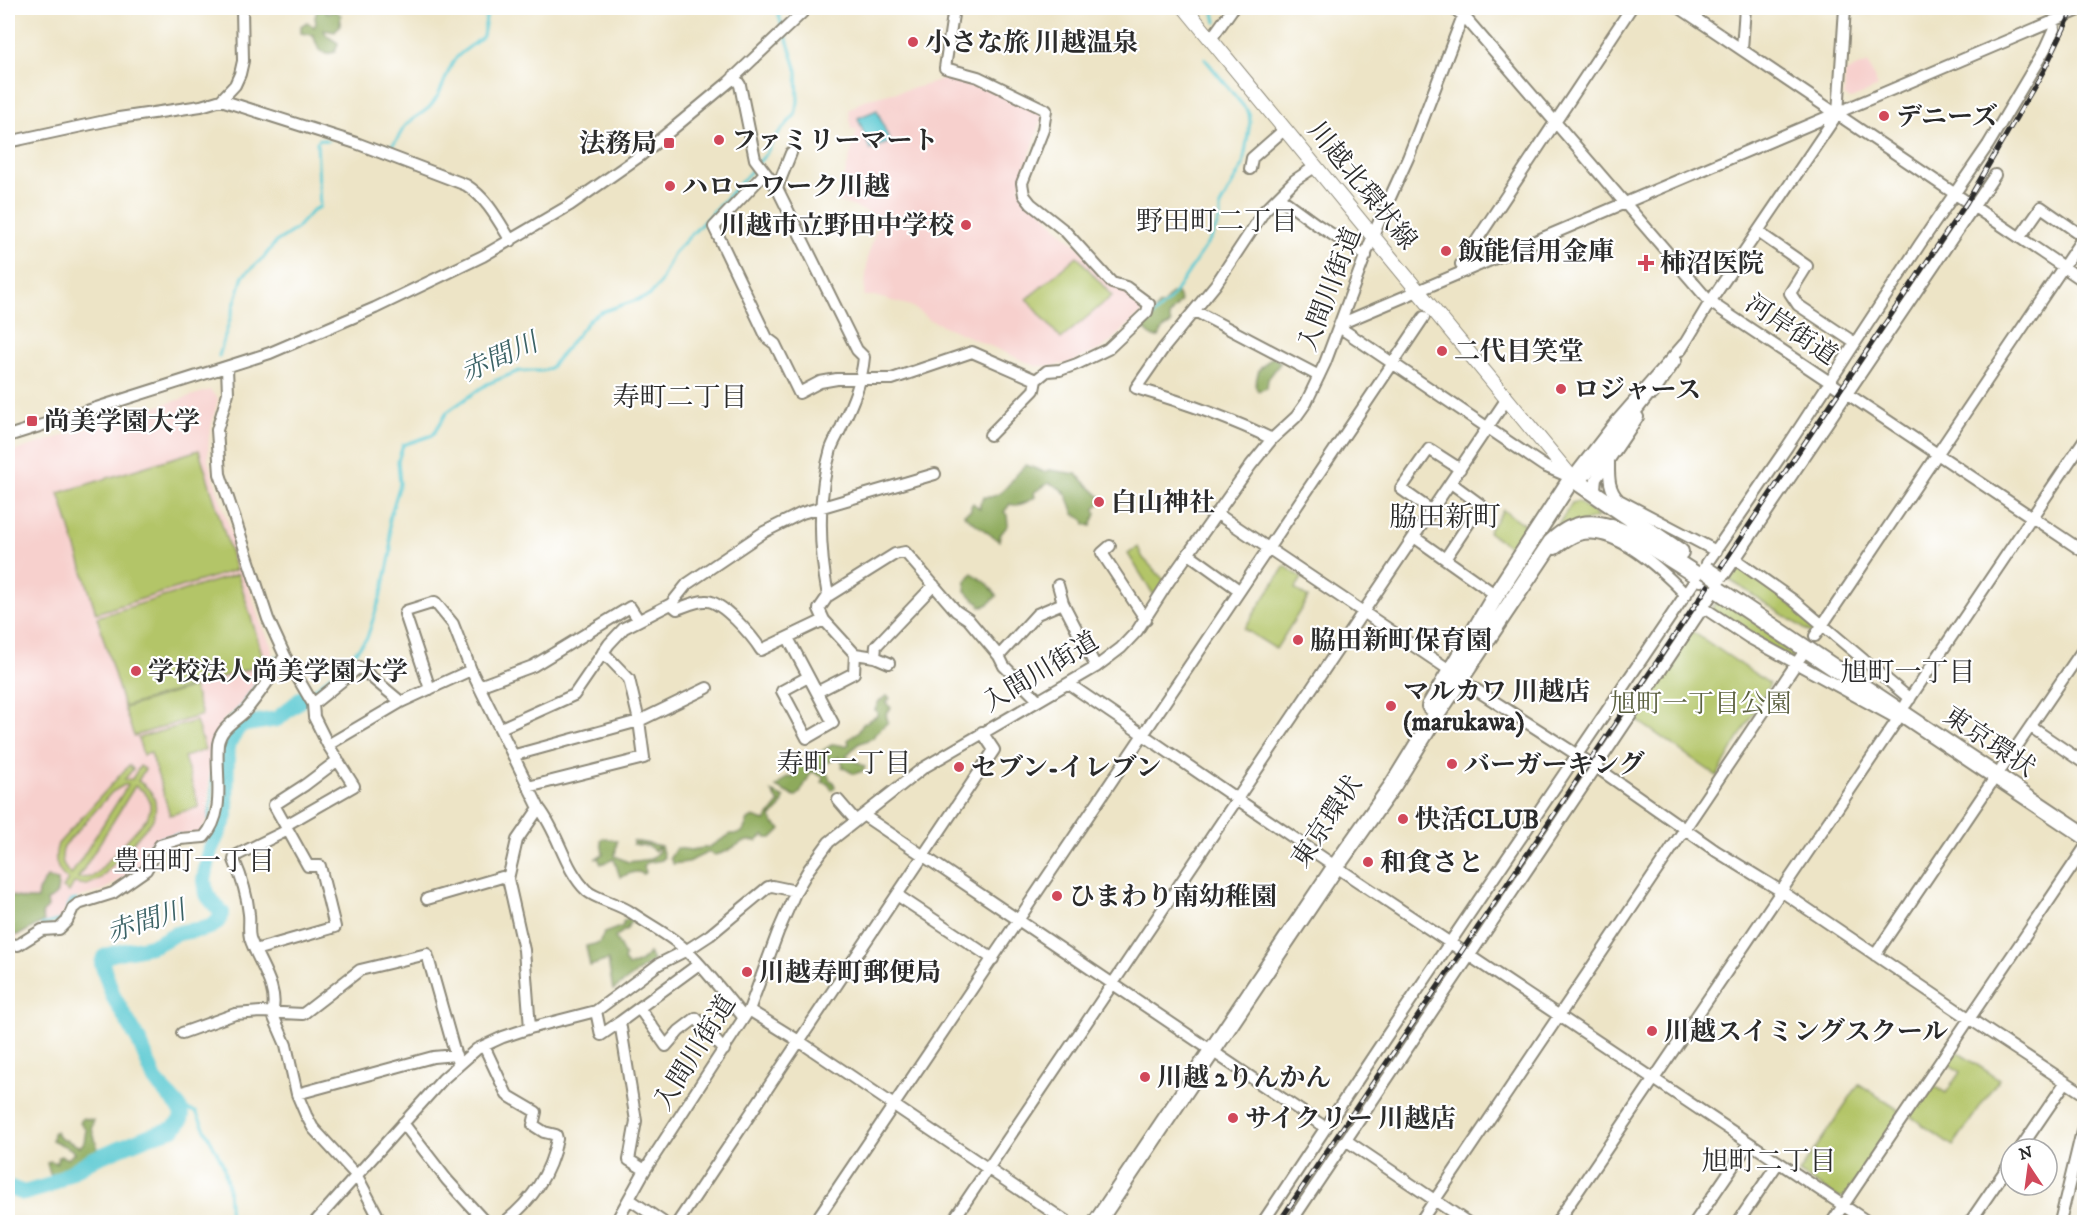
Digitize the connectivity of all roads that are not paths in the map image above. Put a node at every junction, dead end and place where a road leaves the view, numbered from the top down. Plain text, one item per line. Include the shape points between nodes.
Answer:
1 (242, 8) edge
2 (807, 8) edge
3 (954, 8) edge
4 (1185, 8) edge
5 (1233, 8) edge
6 (1452, 8) edge
7 (1631, 8) edge
8 (1680, 8) edge
9 (1744, 8) edge
10 (1845, 8) edge
11 (2084, 8) edge
12 (1465, 11) edge
13 (2053, 21) junction
14 (1211, 39) junction
15 (1742, 49) junction
16 (734, 76) junction
17 (221, 100) junction
18 (1838, 113) junction
19 (1555, 123) junction
20 (1286, 129) junction
21 (8, 142) edge
22 (791, 153) dead end
23 (760, 166) junction
24 (1316, 166) junction
25 (1250, 169) dead end
26 (1995, 175) dead end
27 (777, 188) junction
28 (1955, 194) junction
29 (1279, 197) junction
30 (1624, 203) junction
31 (1973, 206) junction
32 (1758, 232) junction
33 (1373, 235) junction
34 (2020, 237) junction
35 (2084, 237) edge
36 (511, 241) junction
37 (1366, 256) junction
38 (2064, 267) junction
39 (1464, 271) junction
40 (2085, 281) edge
41 (1418, 290) junction
42 (1710, 302) junction
43 (1195, 311) junction
44 (1424, 317) dead end
45 (1340, 324) junction
46 (1856, 343) junction
47 (1684, 344) junction
48 (1676, 360) junction
49 (1391, 364) junction
50 (227, 368) junction
51 (1319, 376) junction
52 (862, 378) junction
53 (1036, 380) junction
54 (1829, 381) junction
55 (1848, 394) junction
56 (1506, 400) junction
57 (1488, 428) junction
58 (990, 435) dead end
59 (8, 436) edge
60 (1272, 439) junction
61 (2085, 440) edge
62 (1937, 454) junction
63 (1609, 461) junction
64 (1460, 469) junction
65 (935, 474) dead end
66 (1451, 483) junction
67 (1576, 483) junction
68 (1601, 498) junction
69 (822, 506) junction
70 (1432, 512) junction
71 (1216, 513) junction
72 (2032, 518) junction
73 (1414, 537) junction
74 (1110, 546) dead end
75 (1269, 547) junction
76 (1716, 551) junction
77 (2085, 552) edge
78 (1189, 554) junction
79 (1668, 556) junction
80 (1542, 557) junction
81 (1445, 559) junction
82 (1735, 559) junction
83 (1709, 578) junction
84 (934, 585) junction
85 (1058, 585) dead end
86 (1239, 590) junction
87 (1496, 595) junction
88 (828, 596) junction
89 (1686, 596) junction
90 (1063, 603) junction
91 (671, 604) junction
92 (1704, 608) junction
93 (1363, 612) junction
94 (638, 619) junction
95 (824, 620) junction
96 (1146, 620) junction
97 (1822, 625) junction
98 (1815, 636) dead end
99 (788, 638) junction
100 (2085, 648) edge
101 (603, 652) junction
102 (1804, 652) dead end
103 (855, 654) junction
104 (285, 656) junction
105 (875, 657) junction
106 (999, 657) junction
107 (889, 663) dead end
108 (1795, 664) junction
109 (1096, 667) junction
110 (471, 670) junction
111 (1456, 675) junction
112 (808, 677) junction
113 (1069, 684) junction
114 (479, 686) junction
115 (707, 688) dead end
116 (430, 689) junction
117 (817, 692) junction
118 (1038, 700) junction
119 (401, 702) junction
120 (313, 704) junction
121 (1904, 709) junction
122 (1436, 715) junction
123 (639, 721) junction
124 (2031, 727) junction
125 (501, 728) junction
126 (982, 732) junction
127 (1143, 735) junction
128 (328, 745) junction
129 (515, 755) junction
130 (1578, 755) junction
131 (338, 760) junction
132 (2085, 763) edge
133 (1596, 767) junction
134 (1999, 772) junction
135 (528, 787) junction
136 (1238, 799) junction
137 (838, 800) dead end
138 (539, 808) junction
139 (860, 818) junction
140 (2085, 822) edge
141 (287, 827) junction
142 (1684, 828) junction
143 (2085, 835) edge
144 (2085, 849) edge
145 (923, 856) junction
146 (1333, 864) junction
147 (508, 879) junction
148 (796, 891) junction
149 (1781, 891) junction
150 (897, 895) junction
151 (427, 899) dead end
152 (1018, 920) junction
153 (1451, 942) junction
154 (8, 944) edge
155 (255, 950) junction
156 (687, 950) junction
157 (1470, 955) junction
158 (1875, 955) junction
159 (993, 960) junction
160 (699, 964) junction
161 (1113, 984) junction
162 (639, 1008) junction
163 (596, 1011) junction
164 (272, 1013) junction
165 (747, 1014) junction
166 (1560, 1015) junction
167 (1970, 1020) junction
168 (620, 1022) junction
169 (530, 1028) junction
170 (182, 1033) dead end
171 (799, 1041) junction
172 (484, 1046) junction
173 (1209, 1048) junction
174 (724, 1050) junction
175 (457, 1060) junction
176 (1653, 1078) junction
177 (2066, 1083) junction
178 (297, 1094) junction
179 (2085, 1094) edge
180 (893, 1106) junction
181 (403, 1123) junction
182 (2085, 1123) edge
183 (1326, 1128) junction
184 (2028, 1137) edge
185 (1347, 1141) junction
186 (1749, 1143) junction
187 (1778, 1163) junction
188 (645, 1170) junction
189 (987, 1170) junction
190 (357, 1176) junction
191 (1999, 1180) edge
192 (629, 1199) junction
193 (1434, 1200) junction
194 (1844, 1206) junction
195 (315, 1222) edge
196 (381, 1222) edge
197 (485, 1222) edge
198 (505, 1222) edge
199 (616, 1222) edge
200 (663, 1222) edge
201 (678, 1222) edge
202 (815, 1222) edge
203 (952, 1222) edge
204 (1066, 1222) edge
205 (1085, 1222) edge
206 (1097, 1222) edge
207 (1263, 1222) edge
208 (1291, 1222) edge
209 (1420, 1222) edge
210 (1467, 1222) edge
211 (1557, 1222) edge
212 (1695, 1222) edge
213 (1738, 1222) edge
214 (1833, 1222) edge
215 (1868, 1222) edge
216 (1970, 1222) edge
217 (2060, 1222) edge

1 - 17 street via 243,61 235,85
2 - 16 street
3 - 53 street via 945,68 978,77 1046,110 1043,130 1022,183 1024,195 1065,231 1112,283 1126,287 1149,304 1147,312 1108,349 1077,364 1047,371
4 - 14 main road, 川越北環状線
5 - 14 street
6 - 12 street, 河岸街道
7 - 19 street
8 - 15 street
9 - 15 street
10 - 18 street
11 - 13 street
12 - 19 street, 河岸街道
12 - 33 street, 入間川街道 via 1408,158
13 - 18 street
13 - 28 street via 2054,29 2030,76
14 - 20 main road, 川越北環状線
15 - 18 street
16 - 23 street via 740,85
16 - 36 street via 611,178
17 - 21 street
17 - 36 street via 356,143 466,185 487,203
18 - 28 street
18 - 30 street
18 - 32 street
19 - 30 street, 河岸街道
19 - 39 street via 1461,264
20 - 24 main road, 川越北環状線
20 - 25 street via 1252,158
22 - 27 street
23 - 27 street
23 - 52 street via 714,227 767,338 775,344 799,393 820,382
24 - 29 street
24 - 33 main road, 川越北環状線
26 - 31 street
27 - 52 street via 857,350 864,357
28 - 31 street
28 - 46 street
29 - 37 street
29 - 43 street via 1265,210
30 - 39 street
30 - 42 street, 河岸街道
31 - 34 street
31 - 55 street
32 - 42 street
32 - 46 street via 1807,266 1790,293 1798,305
33 - 37 street, 入間川街道
33 - 41 main road, 川越北環状線
34 - 35 street via 2041,207
34 - 38 street
35 - 38 street
36 - 50 street via 328,329
37 - 45 street, 入間川街道
38 - 40 street
38 - 62 street
39 - 41 street
41 - 45 street
41 - 56 main road, 川越北環状線
42 - 47 street
42 - 54 street, 河岸街道
43 - 51 street
43 - 60 street via 1151,364 1137,388 1244,425
44 - 49 street
45 - 49 street
45 - 51 street, 入間川街道
46 - 54 street
47 - 48 street
47 - 67 street via 1613,425
48 - 63 street
48 - 67 street
49 - 57 street
49 - 75 street
50 - 59 street
50 - 104 street via 228,393 217,430 220,474 268,620
51 - 60 street, 入間川街道 via 1300,411
52 - 53 street via 891,379 972,352
52 - 69 street via 832,447
53 - 58 street via 1035,390
54 - 55 street, 河岸街道
54 - 76 street
55 - 62 street, 河岸街道
55 - 82 street
56 - 57 street
56 - 67 main road, 川越北環状線
57 - 64 street
57 - 67 street
60 - 71 street, 入間川街道
61 - 72 street
62 - 72 street, 河岸街道
62 - 97 street
63 - 68 street via 1595,484
63 - 76 street via 1611,487 1619,500
64 - 66 street
64 - 70 street via 1429,449 1412,473 1401,491
65 - 69 street
66 - 70 street
66 - 81 street via 1481,504
67 - 68 highway, 東京環状
67 - 79 highway via 1586,499
67 - 87 highway, 東京環状
67 - 122 highway, 東京環状 via 1484,629
68 - 83 highway, 東京環状
69 - 88 street via 822,561
69 - 91 street via 744,544 687,584
70 - 73 street
71 - 75 street
71 - 78 street, 入間川街道
72 - 77 street, 河岸街道
72 - 121 street
73 - 81 street
73 - 93 street
74 - 96 street via 1102,553
75 - 86 street
75 - 93 street
76 - 83 street
78 - 86 street
78 - 96 street, 入間川街道
79 - 80 highway, 東京環状 via 1620,530 1599,524 1566,531
79 - 83 highway, 東京環状
80 - 89 street via 1578,535 1597,533 1647,560
80 - 111 highway, 東京環状
81 - 87 street
82 - 83 street
82 - 97 street
83 - 89 street
83 - 92 street
83 - 121 highway, 東京環状
84 - 88 street via 905,552 895,554
84 - 105 street via 876,646
84 - 106 street
85 - 90 street
86 - 127 street
87 - 111 highway, 東京環状
88 - 95 street via 819,609
89 - 130 street
90 - 106 street via 1037,614
90 - 109 street
91 - 94 street
91 - 99 street via 677,609 706,600 714,602 753,636 761,650
92 - 108 street
92 - 133 street
93 - 111 street
93 - 136 street
94 - 101 street via 624,628
94 - 114 street via 630,607 533,666
95 - 99 street
95 - 103 street
96 - 109 street, 入間川街道 via 1121,648
97 - 98 street
97 - 121 street
99 - 112 street
100 - 124 street
101 - 123 street via 629,679
101 - 125 street via 574,694
102 - 108 street
103 - 105 street
103 - 117 street via 854,673
104 - 120 street
104 - 154 street via 245,712 228,724 218,742 219,793 215,819 204,837 160,845 146,870 113,894 78,904 59,929 42,930 18,945
105 - 107 street
106 - 118 street
108 - 121 street
108 - 142 street
109 - 113 street, 入間川街道
110 - 114 street
110 - 116 street
110 - 116 street via 453,624 435,602 406,610
111 - 122 highway, 東京環状
111 - 130 street
111 - 146 highway, 東京環状 via 1414,733
112 - 117 street
112 - 117 street via 782,691 807,738 833,723
113 - 118 street, 入間川街道
113 - 127 street
114 - 125 street
115 - 123 street
116 - 119 street
118 - 126 street, 入間川街道
119 - 120 street via 356,667
119 - 128 street
120 - 128 street via 314,717
121 - 134 highway, 東京環状
121 - 149 street
122 - 146 highway, 東京環状 via 1393,785
123 - 129 street
123 - 135 street via 644,758
124 - 132 street
124 - 134 street
125 - 129 street
126 - 139 street, 入間川街道 via 923,768
126 - 145 street via 994,750
127 - 136 street
127 - 152 street
128 - 131 street
129 - 135 street
130 - 133 street
130 - 153 street
131 - 141 street via 274,805
131 - 141 street via 354,786
133 - 142 street
133 - 157 street
134 - 140 highway, 東京環状
134 - 143 highway, 東京環状
134 - 158 street
135 - 138 street
136 - 146 street
136 - 161 street
137 - 139 street
138 - 147 street via 517,840
138 - 156 street via 586,889 629,910
139 - 145 street
139 - 148 street, 入間川街道 via 829,842
141 - 155 street via 235,856 244,883 249,936
141 - 155 street via 308,866 320,866 335,927
142 - 149 street
142 - 166 street
144 - 167 street
145 - 150 street
145 - 152 street
146 - 153 street
146 - 173 highway, 東京環状
147 - 151 street via 502,877
147 - 169 street via 524,950
148 - 156 street via 768,887
148 - 165 street, 入間川街道
149 - 158 street
149 - 176 street
150 - 159 street
150 - 171 street
152 - 159 street
152 - 161 street
153 - 157 street
153 - 183 street
155 - 164 street via 274,997
156 - 160 street
156 - 163 street via 644,973
157 - 166 street
157 - 185 street
158 - 167 street
159 - 180 street
160 - 162 street
160 - 165 street
161 - 173 street
161 - 189 street
162 - 168 street
162 - 174 street via 666,1046 696,1018
163 - 168 street via 601,1035
163 - 169 street
164 - 170 street via 235,1014
164 - 175 street via 303,1014 360,970 427,954
164 - 178 street via 288,1052
165 - 171 street
165 - 174 street, 入間川街道
166 - 176 street
166 - 193 street
167 - 177 street
167 - 194 street
168 - 188 street via 636,1121 629,1160
169 - 172 street
171 - 180 street
171 - 201 street
172 - 175 street
172 - 198 street via 507,1095 536,1112 533,1125 557,1139 547,1172 527,1203
173 - 183 street
173 - 205 highway, 東京環状
173 - 206 highway, 東京環状
174 - 188 street, 入間川街道
175 - 178 street via 433,1057
175 - 181 street
176 - 186 street
176 - 211 street
177 - 179 street
177 - 184 street
178 - 190 street via 313,1128
180 - 189 street
180 - 202 street
181 - 190 street
181 - 197 street
182 - 217 street
183 - 207 street
185 - 193 street
185 - 208 street
186 - 187 street
186 - 212 street
187 - 194 street
187 - 213 street
188 - 192 street, 入間川街道
189 - 203 street
189 - 204 street
190 - 195 street
190 - 196 street
191 - 216 street
192 - 199 street, 入間川街道
192 - 200 street
193 - 209 street
193 - 210 street
194 - 214 street
194 - 215 street

